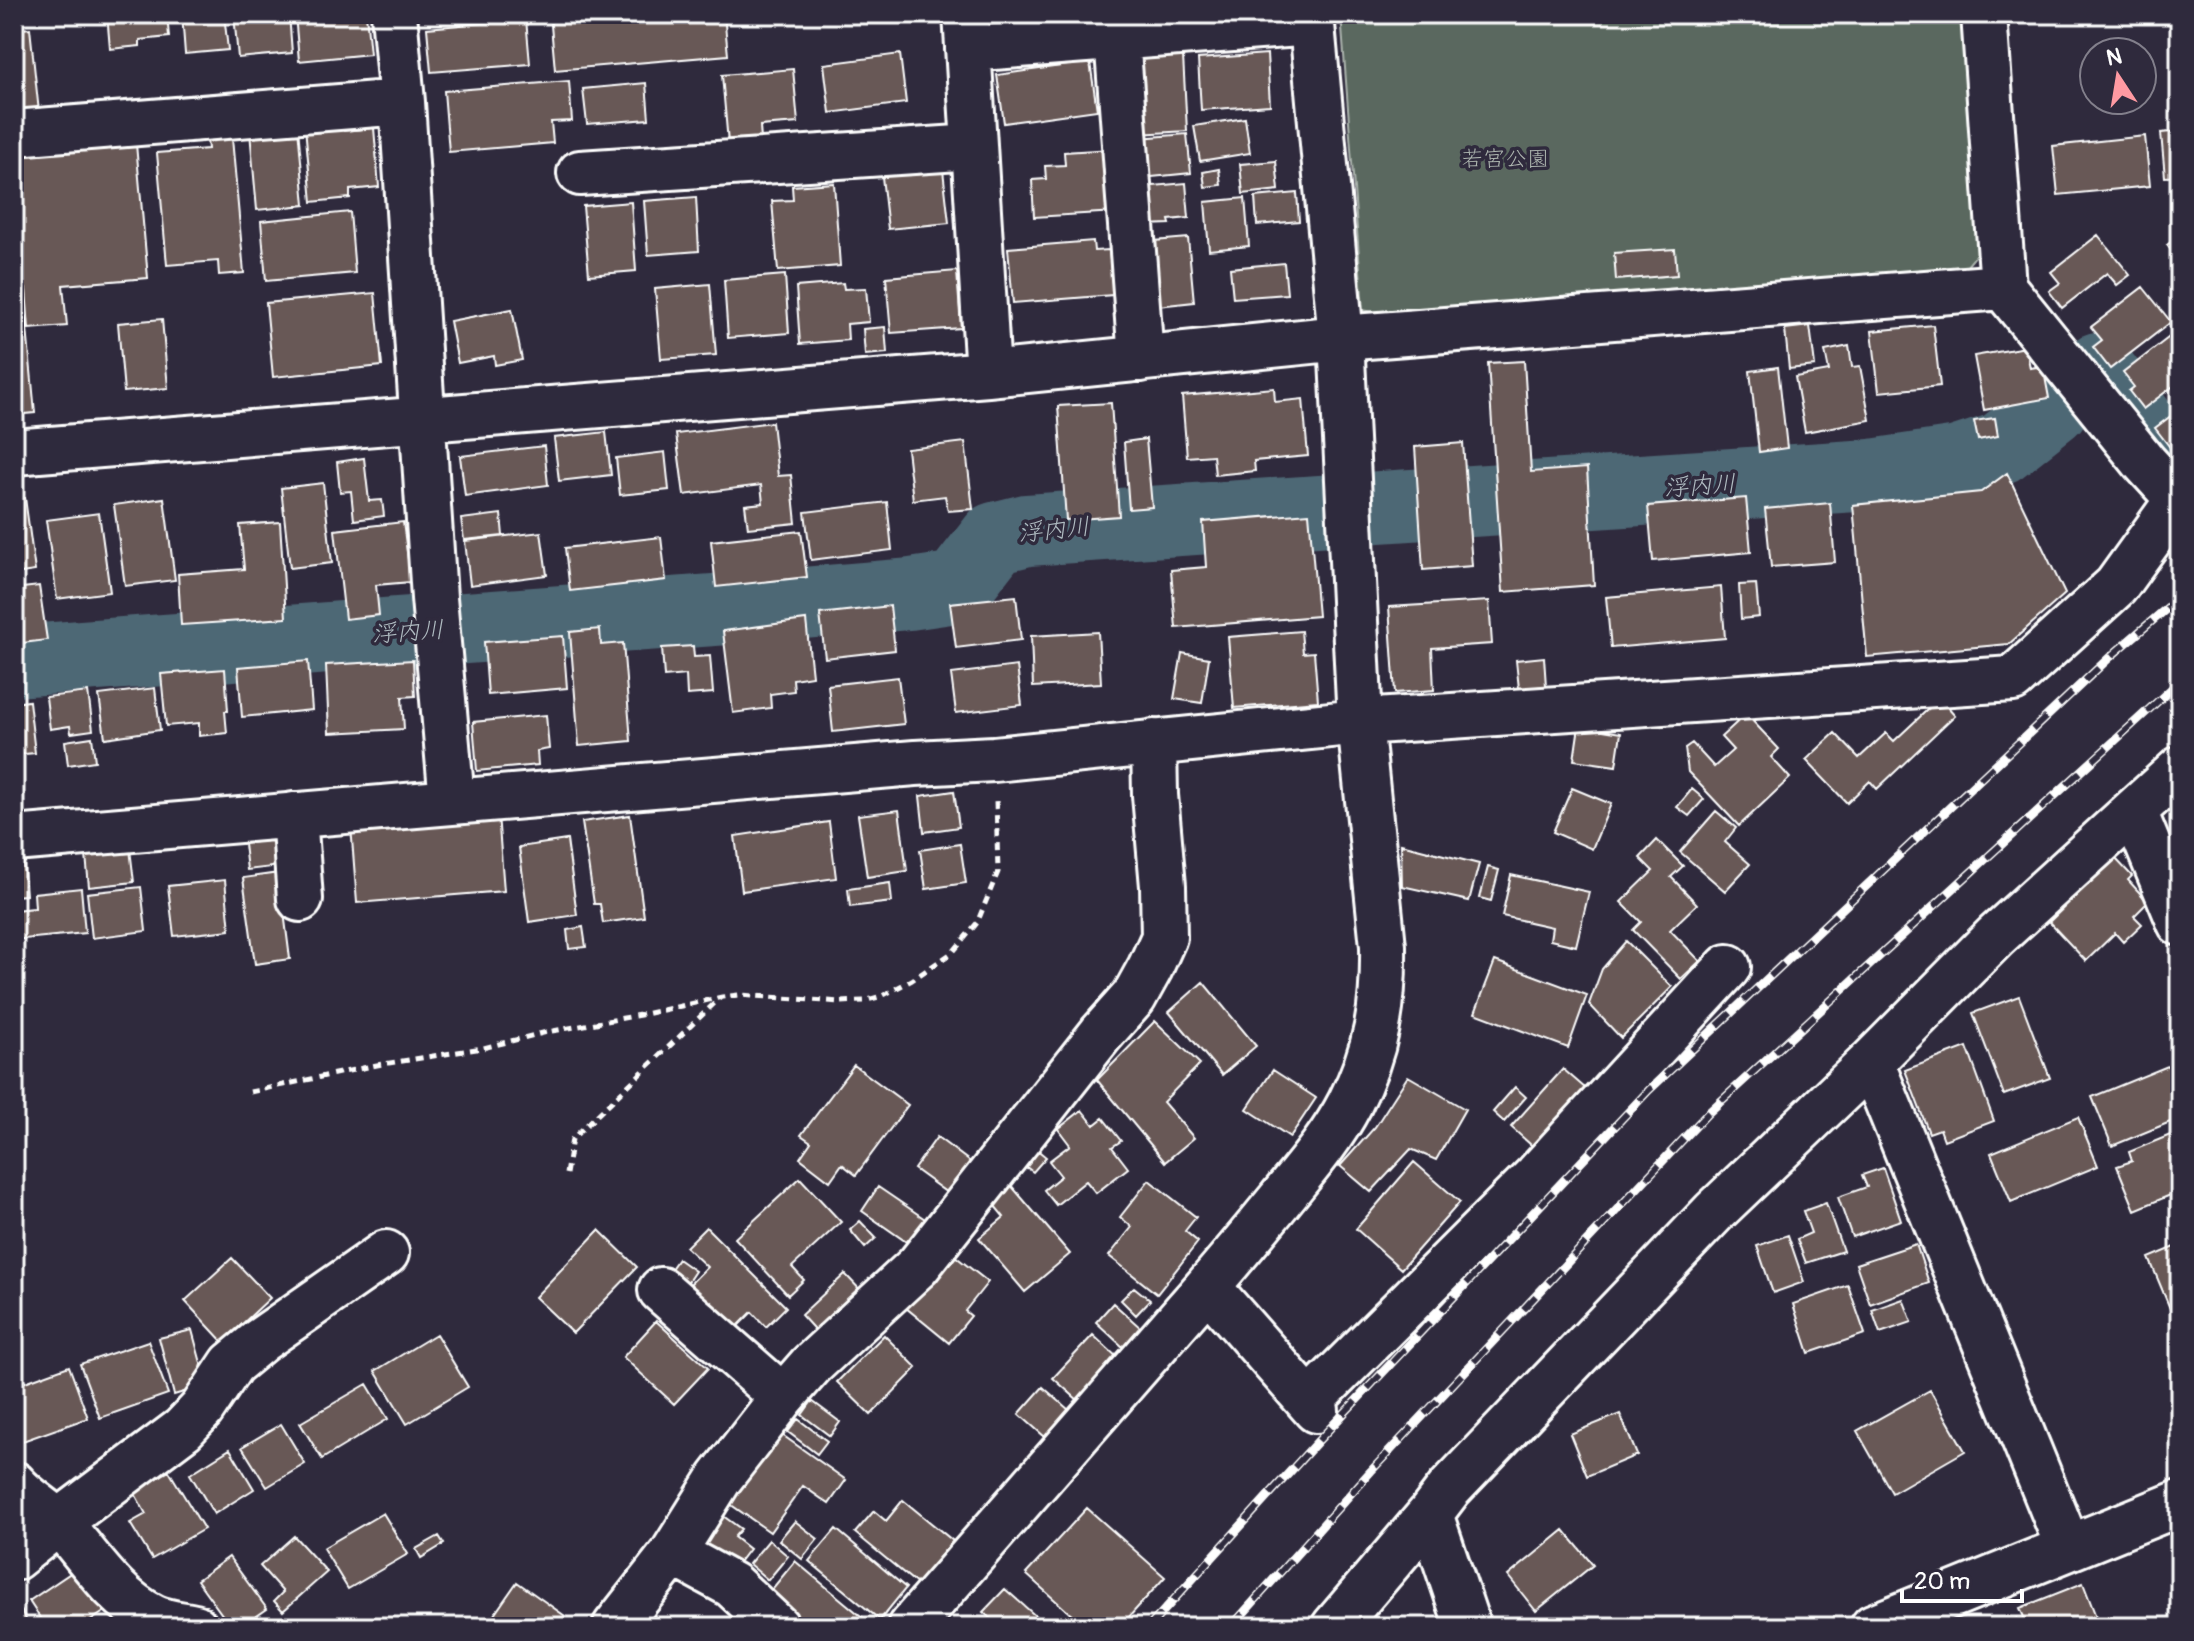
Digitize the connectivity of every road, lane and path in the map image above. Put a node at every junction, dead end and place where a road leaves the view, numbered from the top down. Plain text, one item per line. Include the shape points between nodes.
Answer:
1 (394, 14) edge
2 (1984, 14) edge
3 (1312, 18) edge
4 (967, 32) edge
5 (1117, 37) junction
6 (402, 102) junction
7 (14, 133) edge
8 (974, 147) junction
9 (580, 173) dead end
10 (2003, 287) junction
11 (1341, 338) junction
12 (1141, 359) junction
13 (988, 374) junction
14 (422, 420) junction
15 (14, 452) edge
16 (2179, 498) edge
17 (1360, 722) junction
18 (1154, 742) junction
19 (994, 759) junction
20 (2180, 769) edge
21 (452, 801) junction
22 (2134, 811) junction
23 (294, 815) junction
24 (14, 839) edge
25 (300, 899) dead end
26 (2180, 923) edge
27 (1728, 967) dead end
28 (722, 997) junction
29 (1871, 1062) junction
30 (250, 1092) dead end
31 (566, 1174) dead end
32 (386, 1253) dead end
33 (1208, 1287) junction
34 (661, 1290) dead end
35 (783, 1397) junction
36 (14, 1484) edge
37 (2180, 1503) edge
38 (1430, 1514) junction
39 (59, 1522) junction
40 (2068, 1547) junction
41 (673, 1553) junction
42 (14, 1558) edge
43 (195, 1627) edge
44 (615, 1627) edge
45 (777, 1627) edge
46 (910, 1627) edge
47 (1334, 1627) edge
48 (1468, 1627) edge
49 (1873, 1627) edge

1 - 6 street
2 - 10 street
3 - 5 street
3 - 11 street
4 - 5 street
4 - 8 street
5 - 12 street
6 - 7 street
6 - 14 street
8 - 9 street
8 - 13 street
10 - 11 street
10 - 16 street
11 - 12 street
11 - 17 street
12 - 13 street
13 - 14 street
14 - 15 street
14 - 21 street
16 - 17 street via 2116,586 2013,679
17 - 18 street
17 - 33 street via 1383,946 1376,1039 1333,1132
18 - 19 street
18 - 35 street via 1164,937 1134,997 918,1266
19 - 21 street
19 - 28 path via 998,872 977,923 953,952 912,980 864,1001
20 - 22 street
21 - 23 street
22 - 26 street
22 - 29 street via 1996,936
23 - 24 street
23 - 25 street
27 - 33 street via 1537,1175 1312,1406
28 - 30 path
28 - 31 path via 572,1139
29 - 38 street via 1714,1212
29 - 40 street
32 - 39 street via 261,1340 232,1364 183,1429
33 - 46 street
34 - 35 street
35 - 41 street via 720,1478
36 - 39 street
37 - 40 street
38 - 47 street
38 - 48 street
39 - 42 street
39 - 43 street via 133,1605 155,1619
40 - 49 street
41 - 44 street
41 - 45 street via 732,1585

